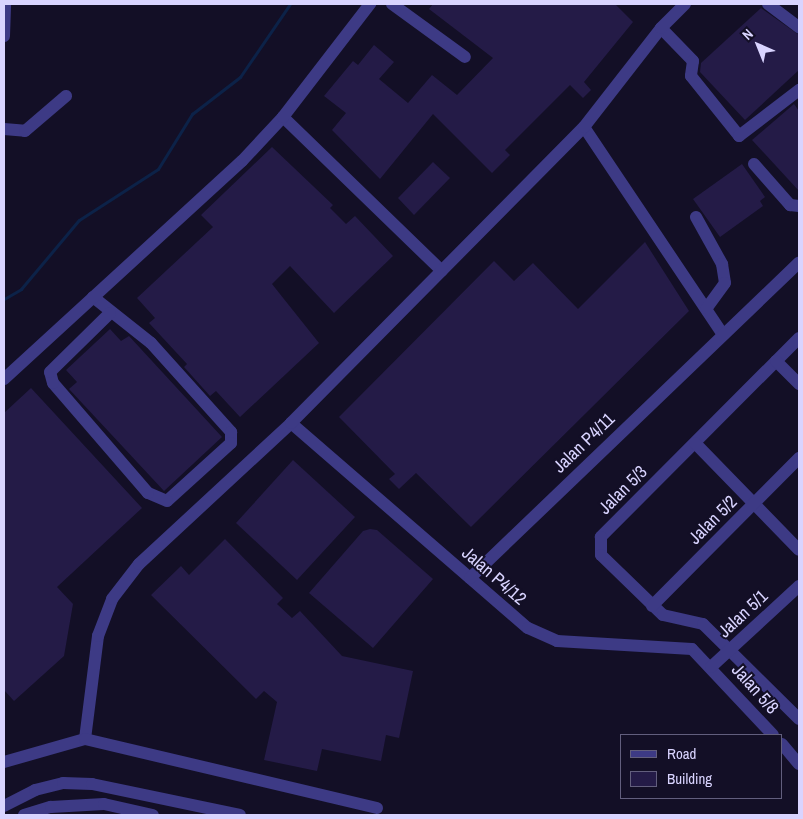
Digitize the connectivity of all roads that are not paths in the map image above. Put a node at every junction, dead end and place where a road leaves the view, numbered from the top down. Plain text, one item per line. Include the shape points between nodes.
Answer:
1 (5, 4) edge
2 (370, 4) edge
3 (392, 4) edge
4 (685, 4) edge
5 (768, 4) edge
6 (799, 27) edge
7 (660, 28) junction
8 (4, 36) edge
9 (465, 57) dead end
10 (799, 90) edge
11 (66, 96) dead end
12 (283, 116) junction
13 (584, 127) junction
14 (4, 129) edge
15 (754, 164) dead end
16 (799, 206) edge
17 (696, 217) dead end
18 (799, 262) edge
19 (442, 271) junction
20 (93, 297) junction
21 (707, 308) junction
22 (110, 313) junction
23 (722, 332) junction
24 (799, 338) edge
25 (776, 361) junction
26 (4, 379) edge
27 (799, 384) edge
28 (291, 423) junction
29 (695, 442) junction
30 (799, 458) edge
31 (754, 503) junction
32 (799, 550) edge
33 (470, 578) junction
34 (799, 586) edge
35 (652, 606) junction
36 (728, 651) junction
37 (711, 667) junction
38 (799, 720) edge
39 (772, 734) edge
40 (85, 739) junction
41 (783, 745) edge
42 (4, 762) edge
43 (799, 764) edge
44 (4, 806) edge
45 (377, 808) dead end
46 (24, 815) edge
47 (153, 815) edge
48 (240, 815) edge

1 - 8 street
2 - 12 street
3 - 9 street
4 - 7 street
5 - 6 street
7 - 10 street via 693,61 691,76 739,136
7 - 13 street
11 - 14 street via 25,131
12 - 19 street
12 - 20 street via 242,161
13 - 19 street
13 - 21 street
15 - 16 street via 790,205
17 - 21 street via 722,264 725,283
18 - 23 street, Jalan P4/11
19 - 28 street
20 - 22 street
20 - 26 street
21 - 23 street
22 - 22 street via 151,343 231,432 230,443 167,501 148,493 53,383 50,372
23 - 33 street, Jalan P4/11
24 - 25 street, Jalan 5/3
25 - 27 street
25 - 29 street, Jalan 5/3
28 - 33 street, Jalan P4/12
28 - 40 street via 139,564 112,599 98,636 89,678
29 - 31 street
29 - 35 street, Jalan 5/3 via 601,537 601,555
30 - 31 street, Jalan 5/2
31 - 32 street
31 - 35 street, Jalan 5/2
33 - 37 street, Jalan P4/12 via 528,628 557,640 680,645 692,649
34 - 36 street, Jalan 5/1
35 - 36 street, Jalan 5/3 via 663,616 703,624
36 - 37 street, Jalan 5/1
36 - 38 street, Jalan 5/3
37 - 39 street, Jalan 5/8
40 - 42 street
40 - 45 street
41 - 43 street
44 - 48 street via 35,790 63,783 92,784
46 - 47 street via 51,807 104,804

